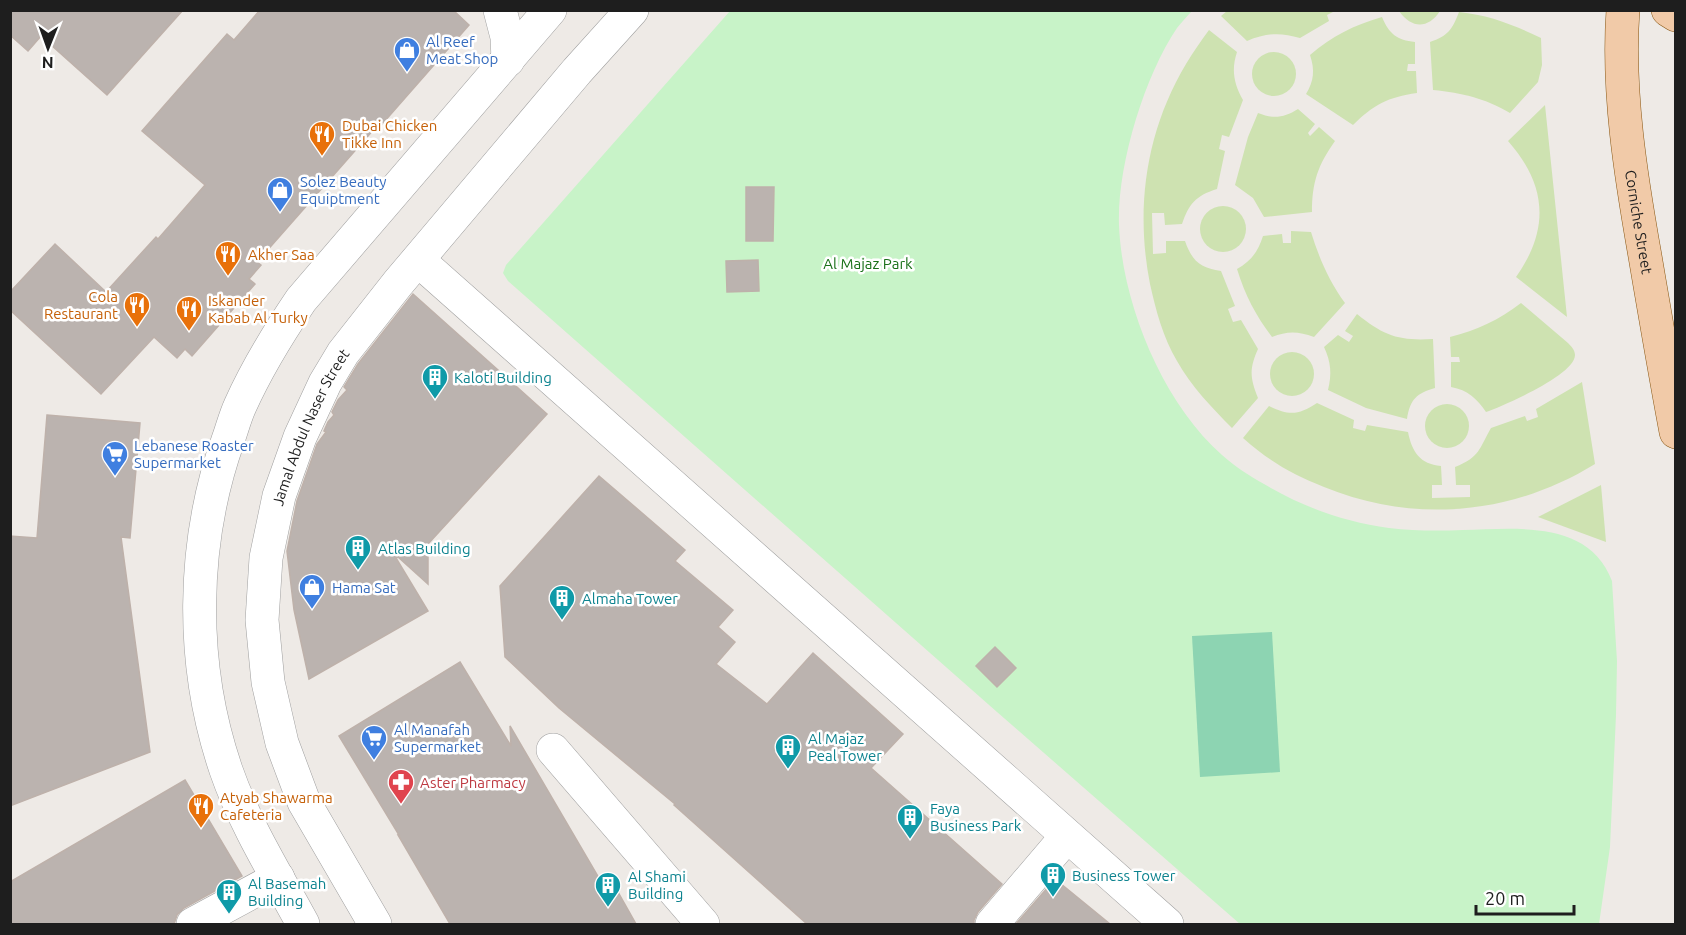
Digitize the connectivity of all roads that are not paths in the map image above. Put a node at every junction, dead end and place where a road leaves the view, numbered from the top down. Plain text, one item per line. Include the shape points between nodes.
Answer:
1 (500, 10) edge
2 (550, 10) edge
3 (602, 10) edge
4 (632, 10) edge
5 (1623, 10) edge
6 (1668, 10) edge
7 (1676, 15) edge
8 (508, 60) junction
9 (578, 71) junction
10 (418, 260) junction
11 (1676, 432) edge
12 (553, 750) dead end
13 (1067, 836) junction
14 (278, 878) junction
15 (193, 924) edge
16 (303, 924) edge
17 (375, 924) edge
18 (704, 924) edge
19 (992, 924) edge
20 (1167, 924) edge

1 - 8 street
2 - 8 street
3 - 9 street via 576,43
4 - 9 street, Jamal Abdul Naser Street
5 - 11 main road, Corniche Street via 1628,145
6 - 7 main road
8 - 14 street via 301,300 267,352 239,407 219,465 200,587 201,649 210,710 226,770 250,827
9 - 10 street, Jamal Abdul Naser Street
10 - 13 street
10 - 17 street, Jamal Abdul Naser Street via 343,353 325,383 279,496 266,558 262,620 268,682 282,743 304,802
12 - 18 street
13 - 19 street
13 - 20 street
14 - 15 street
14 - 16 street

